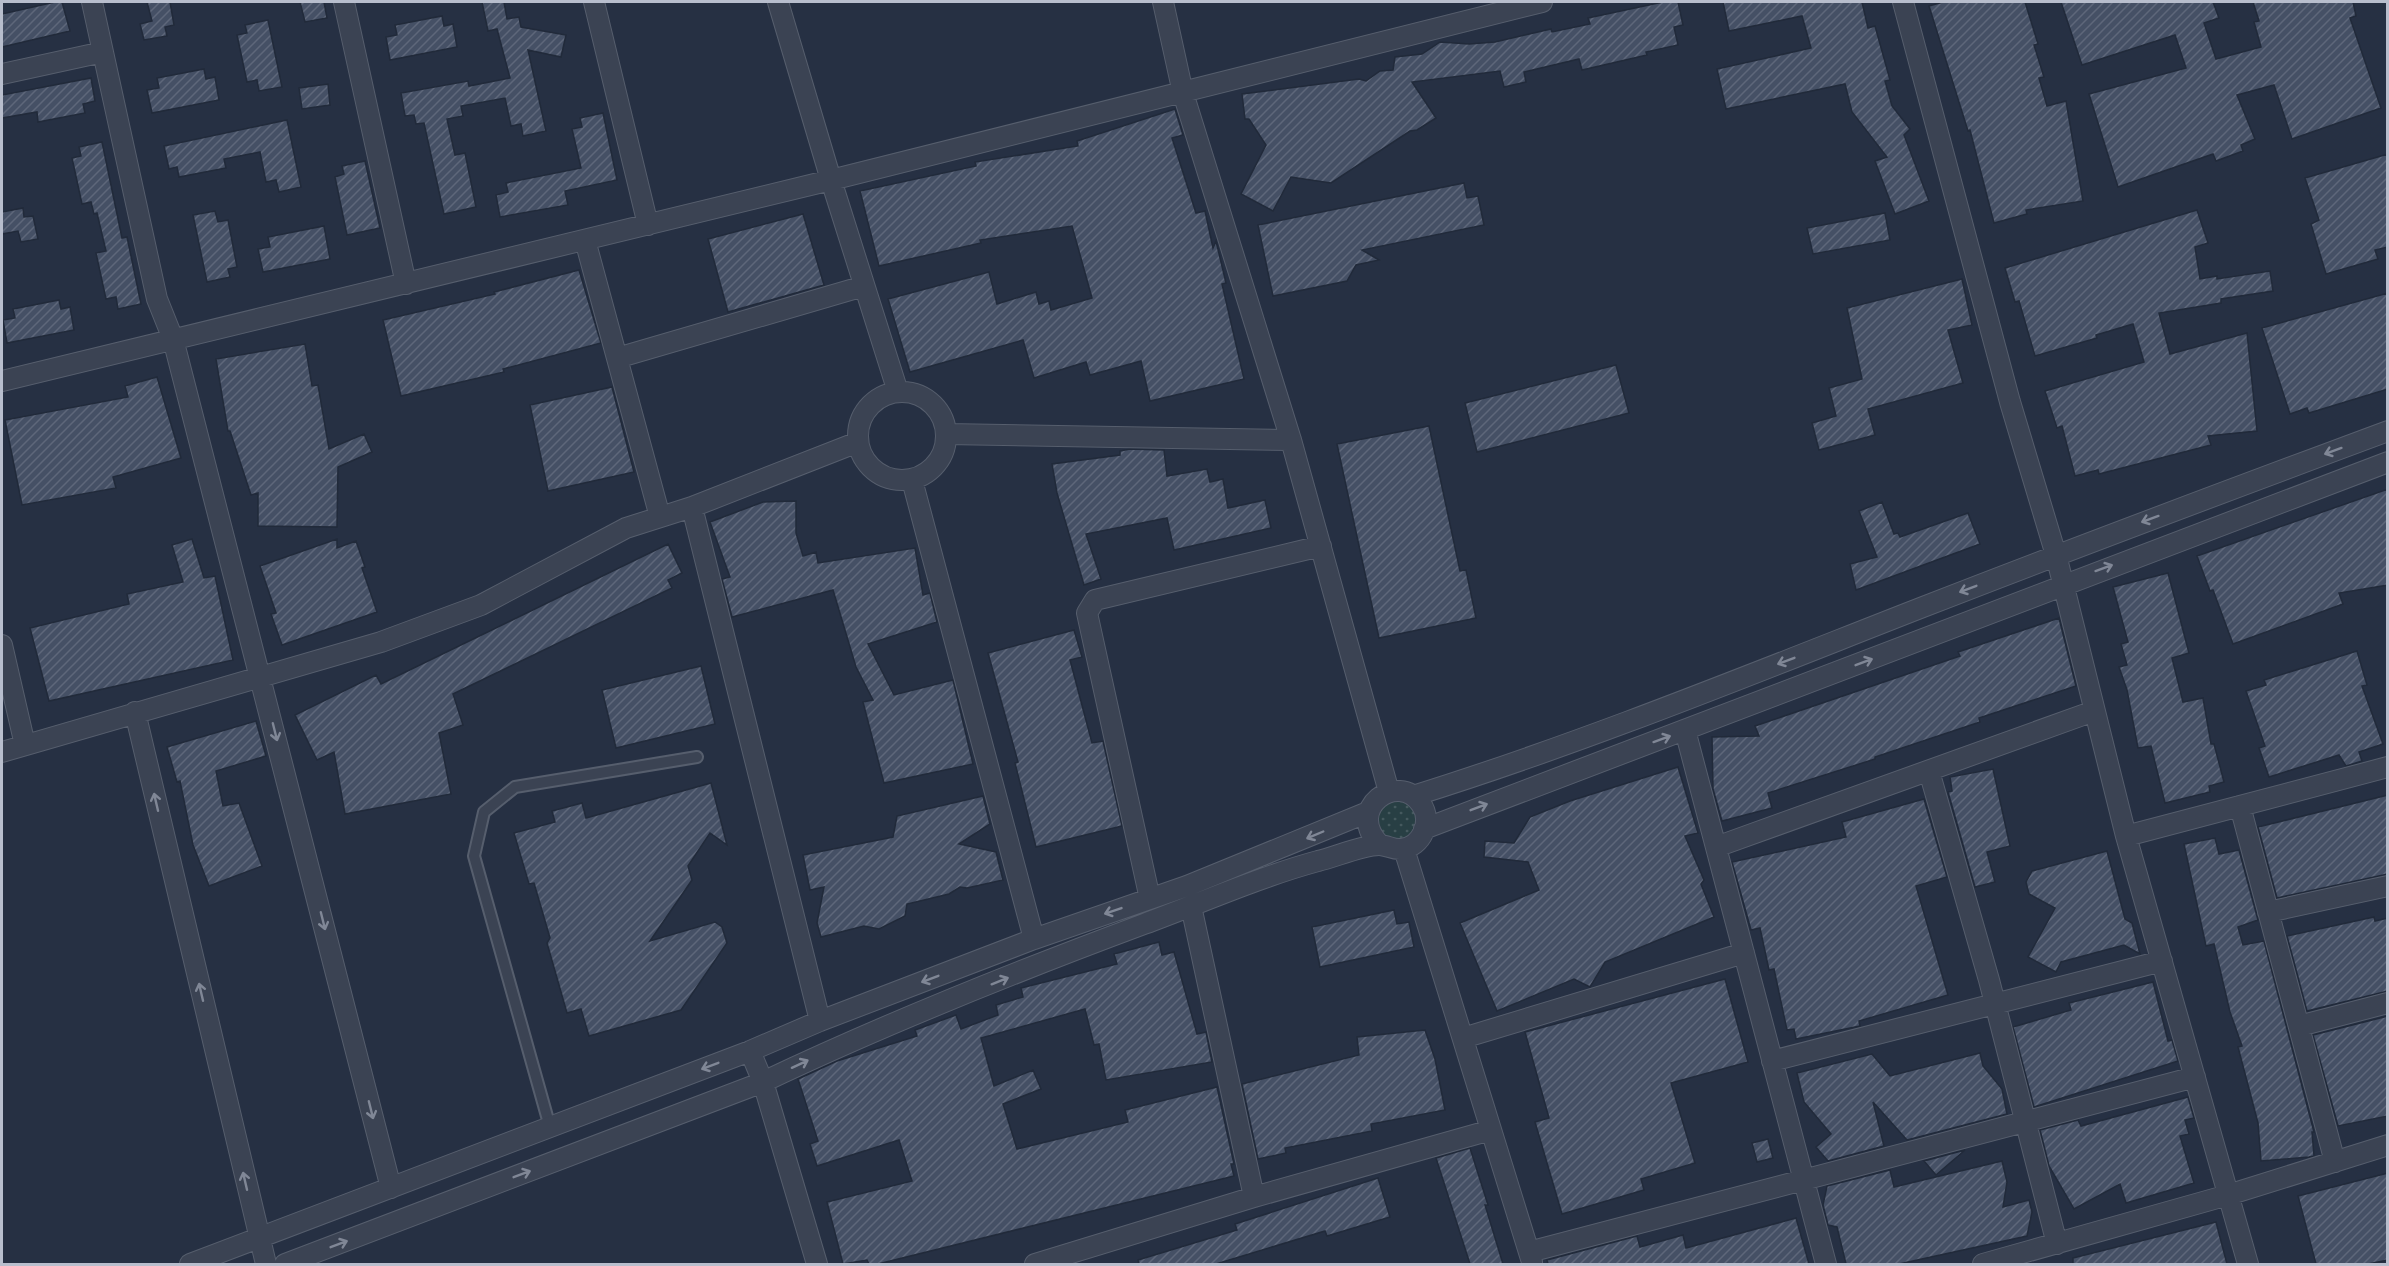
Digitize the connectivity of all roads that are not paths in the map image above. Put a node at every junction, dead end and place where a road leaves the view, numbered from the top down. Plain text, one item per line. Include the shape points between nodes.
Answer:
1 (92, 2) edge
2 (344, 2) edge
3 (594, 2) edge
4 (778, 2) edge
5 (1163, 2) edge
6 (1542, 2) edge
7 (1904, 2) edge
8 (1521, 4) edge
9 (1479, 9) edge
10 (103, 52) junction
11 (2, 74) edge
12 (1183, 93) junction
13 (831, 180) junction
14 (648, 225) junction
15 (585, 240) junction
16 (406, 284) junction
17 (864, 286) junction
18 (173, 339) junction
19 (617, 358) junction
20 (2, 381) edge
21 (898, 392) junction
22 (2388, 431) edge
23 (947, 434) junction
24 (1291, 440) junction
25 (858, 442) junction
26 (2388, 462) edge
27 (912, 480) junction
28 (692, 507) junction
29 (660, 518) junction
30 (1321, 546) junction
31 (2056, 555) junction
32 (2061, 586) junction
33 (2, 645) edge
34 (261, 675) junction
35 (2094, 711) junction
36 (135, 712) junction
37 (1685, 730) junction
38 (25, 745) junction
39 (2, 752) edge
40 (697, 757) dead end
41 (2388, 767) edge
42 (1929, 771) junction
43 (1389, 792) junction
44 (1413, 796) junction
45 (2240, 806) junction
46 (1368, 812) junction
47 (1424, 829) junction
48 (2126, 836) junction
49 (1380, 845) junction
50 (1716, 848) junction
51 (1404, 849) junction
52 (2388, 886) edge
53 (1150, 899) junction
54 (1191, 906) junction
55 (2268, 912) junction
56 (1034, 939) junction
57 (1744, 953) junction
58 (2162, 961) junction
59 (2388, 1003) edge
60 (1995, 1004) junction
61 (820, 1021) junction
62 (2299, 1026) junction
63 (1463, 1038) junction
64 (750, 1051) junction
65 (1772, 1061) junction
66 (2195, 1077) junction
67 (763, 1082) junction
68 (2025, 1122) junction
69 (550, 1127) junction
70 (1491, 1130) junction
71 (2388, 1145) edge
72 (2335, 1162) junction
73 (1804, 1180) junction
74 (391, 1188) junction
75 (2228, 1195) junction
76 (1254, 1197) junction
77 (259, 1238) junction
78 (2056, 1244) junction
79 (1531, 1258) edge
80 (1994, 1263) edge
81 (190, 1264) edge
82 (266, 1264) edge
83 (285, 1264) edge
84 (817, 1264) edge
85 (1035, 1264) edge
86 (1826, 1264) edge
87 (2248, 1264) edge

1 - 10 street
2 - 16 street
3 - 14 street
4 - 13 street
5 - 12 street
6 - 8 street
7 - 31 street via 2010,402
8 - 9 street
9 - 12 street
10 - 11 street
10 - 18 street via 157,299
12 - 13 street
12 - 24 street
13 - 14 street
13 - 17 street
14 - 15 street
15 - 16 street
15 - 19 street
16 - 18 street
17 - 19 street
17 - 21 street
18 - 20 street
18 - 34 street
19 - 29 street
21 - 23 street via 923,397 933,404
21 - 25 street via 879,398 865,411 859,423
22 -> 31 street
23 - 24 street
23 - 27 street via 942,457
24 - 30 street
25 - 27 street via 865,461 874,471 899,481
25 - 28 street
32 -> 26 street
27 - 56 street
28 - 29 street
28 - 61 street
29 - 34 street via 615,534 481,605 381,642
30 - 43 street
30 - 53 street via 1095,600 1087,613
31 - 32 street
31 -> 44 street via 1743,677 1484,774
32 - 35 street
37 -> 32 street
33 - 38 street
34 - 36 street
34 -> 74 street
35 - 42 street
35 - 48 street
36 - 38 street
77 -> 36 street
47 -> 37 street
37 - 50 street
38 - 39 street
40 - 69 lane via 515,787 484,813 474,856
41 - 45 street
42 - 50 street
42 - 60 street
43 - 44 street
43 - 46 street via 1373,802
44 - 47 street via 1425,811
45 - 48 street
45 - 55 street
46 - 49 street via 1367,825
46 -> 53 street
47 - 51 street via 1415,844
48 - 58 street
49 - 51 street
49 - 54 street via 1312,863
50 - 57 street
51 - 63 street
52 - 55 street
53 -> 56 street
67 -> 54 street via 828,1051
54 - 76 street
55 - 62 street
56 -> 61 street
57 - 63 street
57 - 65 street
58 - 60 street
58 - 66 street
59 - 62 street
60 - 65 street
60 - 68 street
61 - 64 street
62 - 72 street
63 - 70 street
64 - 67 street
64 -> 69 street
65 - 73 street
66 - 68 street
66 - 75 street
83 -> 67 street
67 - 84 street
68 - 73 street
68 - 78 street
69 - 74 street
70 - 76 street
70 - 79 street
71 - 72 street
72 - 75 street
73 - 79 street
73 - 86 street
74 - 77 street
75 - 78 street
75 - 87 street
76 - 85 street
77 - 81 street
77 - 82 street
78 - 80 street

